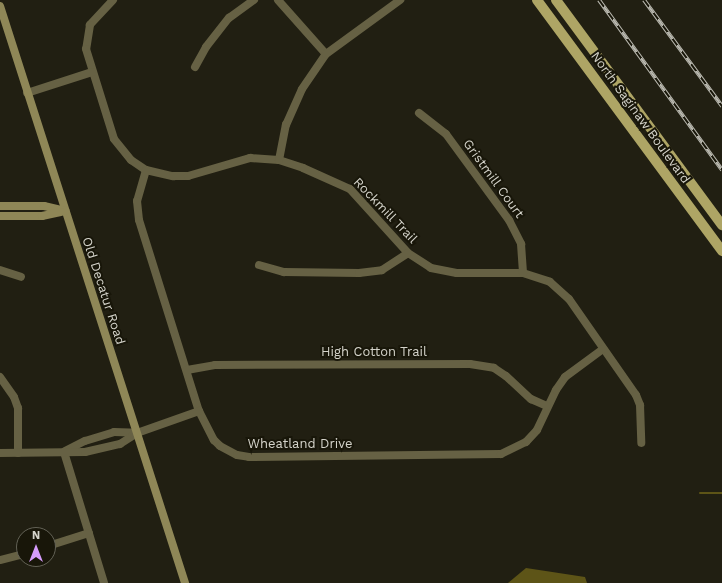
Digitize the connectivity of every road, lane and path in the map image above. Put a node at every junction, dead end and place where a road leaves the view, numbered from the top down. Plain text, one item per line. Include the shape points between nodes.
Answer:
1 (113, 0) edge
2 (254, 0) edge
3 (278, 0) edge
4 (400, 0) edge
5 (537, 0) edge
6 (556, 0) edge
7 (0, 6) edge
8 (326, 54) junction
9 (195, 67) dead end
10 (92, 72) junction
11 (27, 93) junction
12 (419, 112) dead end
13 (279, 160) junction
14 (146, 170) junction
15 (0, 206) edge
16 (65, 211) junction
17 (0, 216) edge
18 (722, 225) edge
19 (722, 250) edge
20 (408, 254) junction
21 (259, 265) dead end
22 (0, 270) edge
23 (523, 273) junction
24 (21, 277) dead end
25 (603, 349) junction
26 (188, 370) junction
27 (0, 377) edge
28 (547, 406) junction
29 (199, 411) junction
30 (137, 433) junction
31 (641, 443) dead end
32 (64, 452) junction
33 (0, 453) edge
34 (18, 453) junction
35 (89, 533) junction
36 (56, 543) edge
37 (16, 556) edge
38 (0, 560) edge
39 (104, 583) edge
40 (185, 583) edge

1 - 10 street, Rockmill Trail via 104,8 87,33 86,49
2 - 9 street via 229,18 206,47
3 - 8 street
4 - 8 street
5 - 19 main road, North Saginaw Boulevard
6 - 18 main road, North Saginaw Boulevard
7 - 11 street, Old Decatur Road
8 - 13 street via 302,89 286,125
10 - 11 street
10 - 14 street, Rockmill Trail via 114,139 131,160
11 - 16 street, Old Decatur Road
12 - 23 street, Gristmill Court via 446,134 509,220 521,244
13 - 14 street, Rockmill Trail via 250,158 188,176 173,176
13 - 20 street, Rockmill Trail via 350,189
14 - 26 street, Wheatland Drive via 136,201 138,220
15 - 16 street via 44,206
16 - 17 street via 42,216
16 - 30 street, Old Decatur Road
20 - 21 street via 387,268 359,273 284,272
20 - 23 street, Rockmill Trail via 431,268 444,272
22 - 24 street
23 - 25 street, Rockmill Trail via 536,275 560,289
25 - 28 street, Wheatland Drive via 565,377
25 - 31 street, Rockmill Trail via 636,395 640,405
26 - 28 street, High Cotton Trail via 214,365 470,364 494,368 531,399
26 - 29 street, Wheatland Drive
27 - 34 street via 14,397 18,408
28 - 29 street, Wheatland Drive via 537,430 526,442 501,454 489,455 249,457 237,455 220,446 208,432
29 - 30 street
30 - 32 street via 114,432 85,441
30 - 32 street via 120,444 85,452
30 - 40 street, Old Decatur Road
32 - 34 street
32 - 35 street
33 - 34 street
35 - 36 street
35 - 39 street
37 - 38 street

